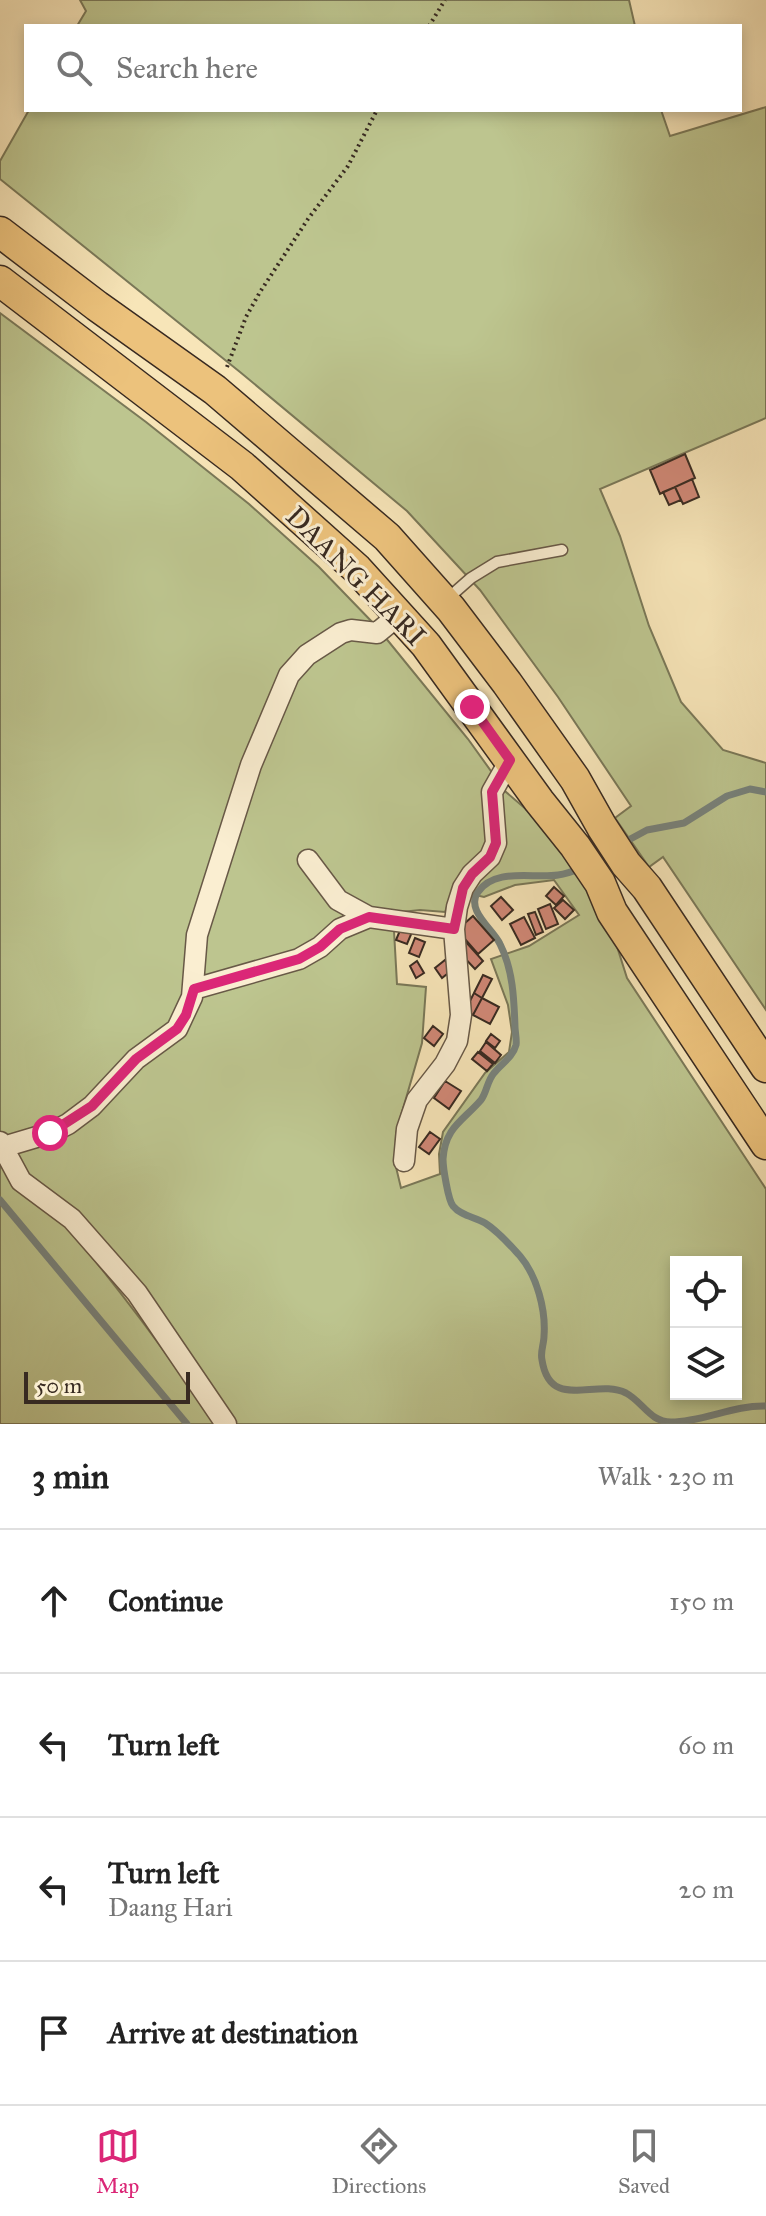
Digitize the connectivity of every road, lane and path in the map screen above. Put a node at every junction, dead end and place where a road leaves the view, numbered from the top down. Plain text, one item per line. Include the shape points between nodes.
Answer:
1 (445, 0) edge
2 (430, 24) edge
3 (376, 112) edge
4 (0, 232) edge
5 (0, 281) edge
6 (215, 390) junction
7 (562, 550) dead end
8 (445, 602) junction
9 (399, 615) junction
10 (510, 760) junction
11 (308, 860) dead end
12 (369, 917) junction
13 (454, 929) junction
14 (194, 989) junction
15 (766, 1067) edge
16 (2, 1144) edge
17 (766, 1144) edge
18 (404, 1161) dead end
19 (226, 1424) edge

1 - 2 path
3 - 6 path via 348,166 260,292
4 - 6 main road, DAANG HARI
5 - 9 main road, DAANG HARI via 242,466 357,569
6 - 8 main road, DAANG HARI via 387,537
7 - 8 lane via 497,562
8 - 15 main road, DAANG HARI via 575,779 626,864
9 - 10 main road, DAANG HARI
9 - 14 street via 377,633 351,630 327,640 289,675 251,765 197,935
10 - 13 street via 492,792 496,843 463,888
10 - 17 main road, DAANG HARI via 600,883 612,912
11 - 12 street via 338,900
12 - 13 street
12 - 14 street via 340,929 299,959
13 - 18 street via 461,1015 457,1041 417,1100
14 - 16 street via 177,1029 136,1059 92,1106 50,1133
16 - 19 street via 21,1181 72,1219 137,1293

